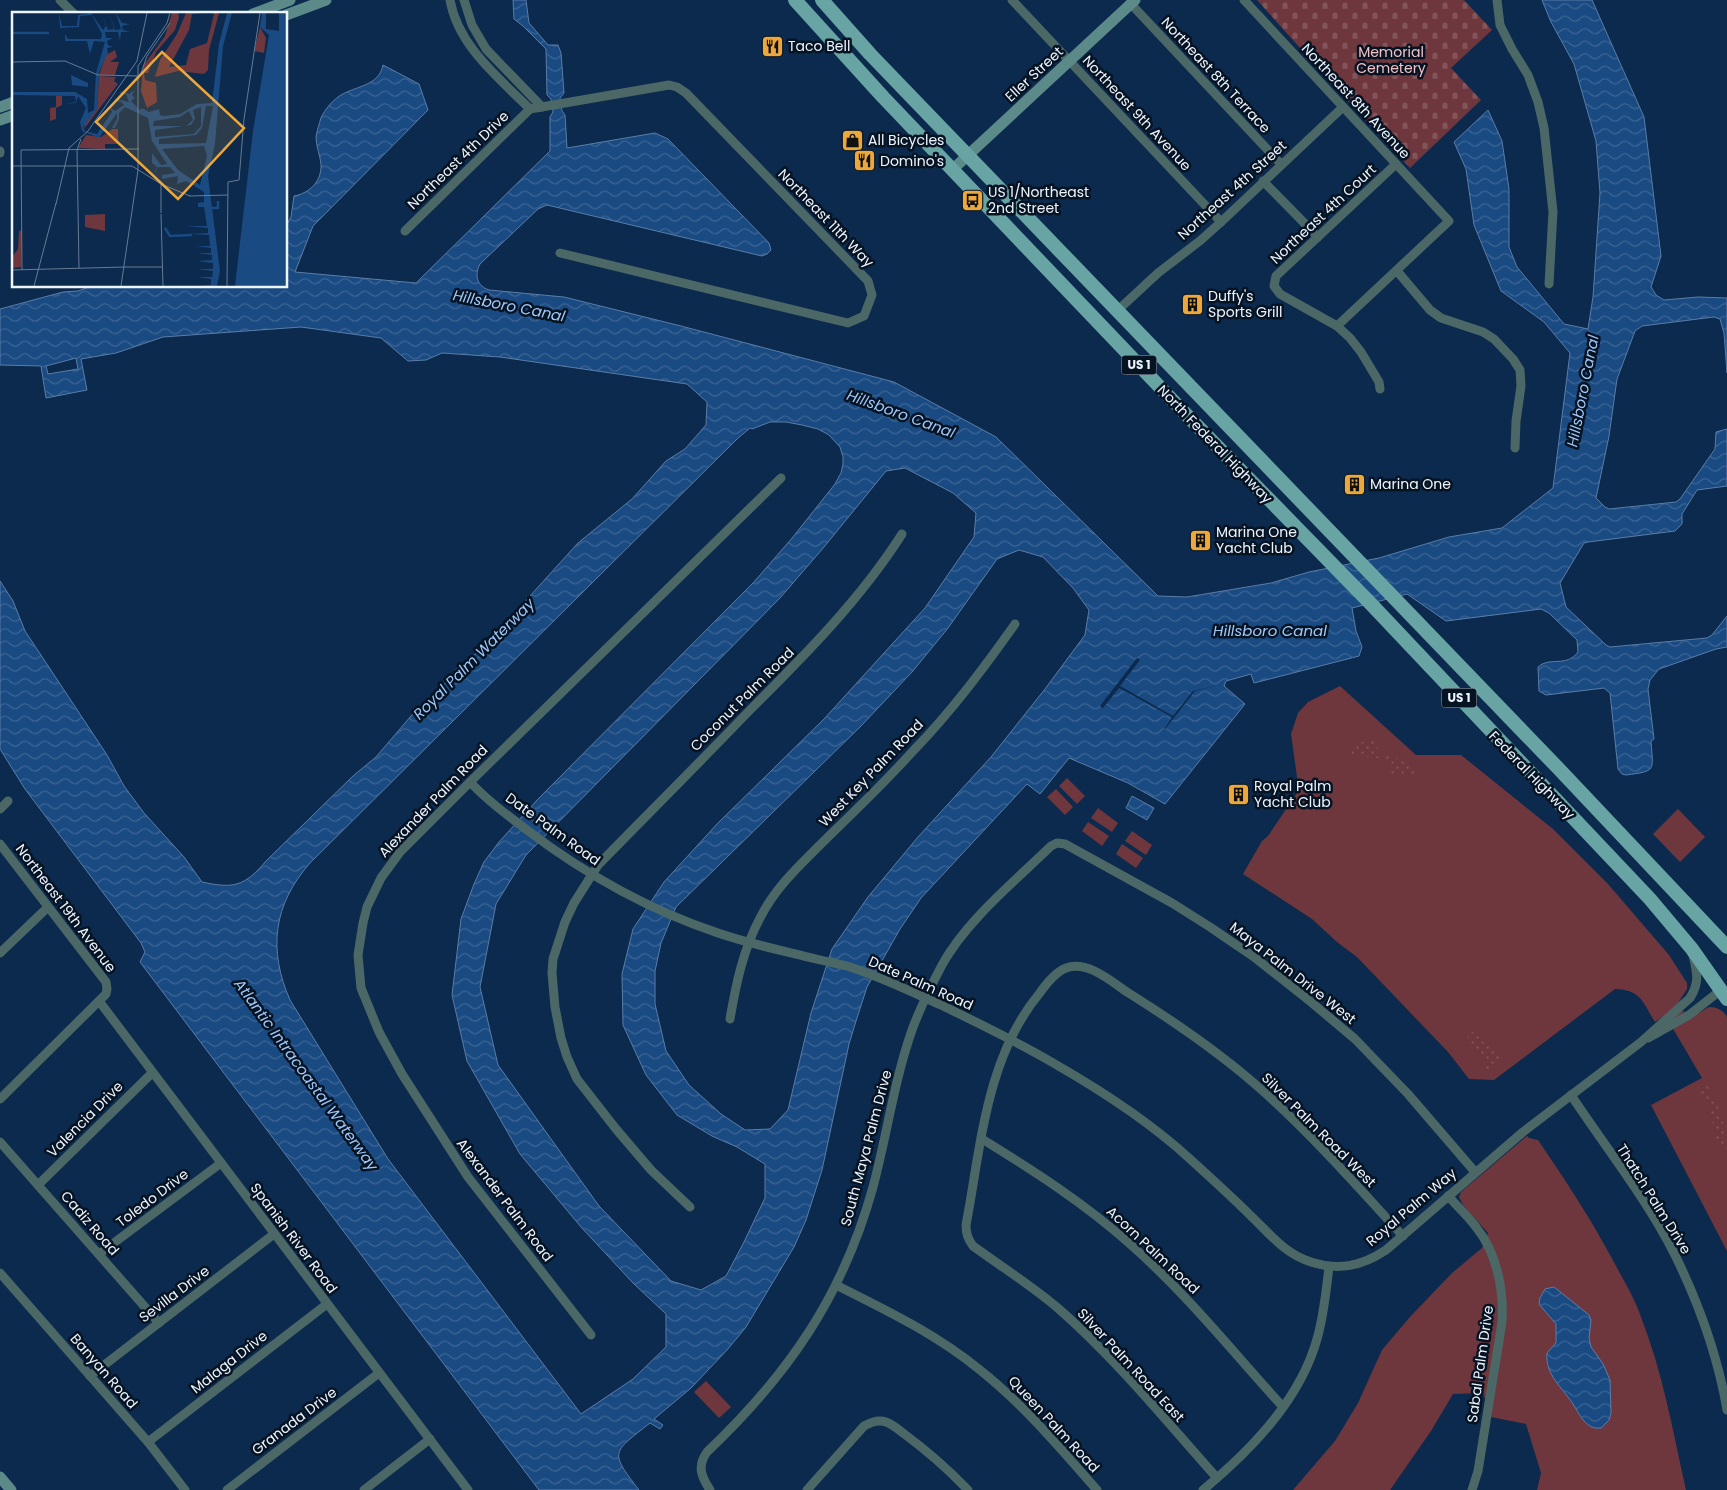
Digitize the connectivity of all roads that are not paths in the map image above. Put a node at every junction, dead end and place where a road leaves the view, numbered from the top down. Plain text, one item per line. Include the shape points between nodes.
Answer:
1 (60, 0) edge
2 (290, 0) edge
3 (326, 0) edge
4 (450, 0) edge
5 (464, 0) edge
6 (794, 0) edge
7 (822, 0) edge
8 (1012, 0) edge
9 (1244, 0) edge
10 (1497, 0) edge
11 (1133, 2) edge
12 (72, 12) edge
13 (258, 12) edge
14 (288, 14) edge
15 (472, 25) junction
16 (460, 29) junction
17 (1070, 61) junction
18 (499, 62) junction
19 (491, 69) junction
20 (546, 106) junction
21 (1343, 107) junction
22 (530, 109) junction
23 (12, 116) edge
24 (0, 120) edge
25 (968, 156) junction
26 (1281, 164) junction
27 (1396, 164) junction
28 (952, 170) junction
29 (1263, 181) junction
30 (1221, 222) junction
31 (405, 231) dead end
32 (1318, 237) junction
33 (560, 253) dead end
34 (1396, 271) junction
35 (1056, 278) junction
36 (1088, 281) junction
37 (1549, 284) dead end
38 (1117, 311) junction
39 (1337, 326) junction
40 (1147, 374) junction
41 (1181, 378) junction
42 (1380, 389) dead end
43 (1173, 400) junction
44 (1207, 405) junction
45 (1515, 448) dead end
46 (781, 478) dead end
47 (902, 534) dead end
48 (1350, 554) joint
49 (1328, 559) joint
50 (1015, 624) dead end
51 (1523, 766) junction
52 (1558, 768) junction
53 (470, 782) junction
54 (1547, 791) junction
55 (1581, 793) junction
56 (8, 801) dead end
57 (0, 809) edge
58 (1057, 843) joint
59 (0, 844) edge
60 (591, 875) junction
61 (48, 907) junction
62 (749, 942) junction
63 (1727, 948) edge
64 (1692, 949) junction
65 (0, 953) edge
66 (1725, 991) edge
67 (926, 998) junction
68 (1690, 998) junction
69 (98, 1001) junction
70 (1699, 1008) junction
71 (730, 1019) dead end
72 (1010, 1038) junction
73 (1641, 1042) junction
74 (152, 1073) junction
75 (1571, 1096) junction
76 (0, 1099) edge
77 (982, 1139) junction
78 (0, 1142) edge
79 (221, 1163) junction
80 (1475, 1172) junction
81 (38, 1185) junction
82 (1448, 1196) junction
83 (690, 1207) dead end
84 (274, 1234) junction
85 (1403, 1236) junction
86 (99, 1254) junction
87 (1329, 1266) junction
88 (0, 1273) edge
89 (836, 1285) junction
90 (327, 1304) junction
91 (159, 1323) junction
92 (591, 1335) dead end
93 (379, 1374) junction
94 (90, 1376) junction
95 (1283, 1407) junction
96 (1727, 1410) edge
97 (430, 1439) junction
98 (148, 1442) junction
99 (0, 1477) edge
100 (1217, 1478) junction
101 (11, 1490) edge
102 (185, 1490) edge
103 (227, 1490) edge
104 (364, 1490) edge
105 (468, 1490) edge
106 (710, 1490) edge
107 (808, 1490) edge
108 (968, 1490) edge
109 (1097, 1490) edge
110 (1203, 1490) edge
111 (1472, 1490) edge

1 - 12 street
2 - 13 street
3 - 14 street
4 - 16 street
5 - 15 street
6 - 28 main road, North Federal Highway / US 1
7 - 25 main road, North Federal Highway / US 1
8 - 17 street, Northeast 9th Avenue
9 - 21 street, Northeast 8th Avenue
10 - 37 street via 1500,25 1528,75 1544,128 1553,212
11 - 17 street, Eller Street
11 - 26 street, Northeast 8th Terrace
15 - 16 street
15 - 18 street via 486,49
16 - 19 street
17 - 25 street, Eller Street
17 - 30 street, Northeast 9th Avenue
18 - 19 street
18 - 20 street
19 - 22 street
20 - 22 street, Northeast 11th Way
20 - 33 street, Northeast 11th Way via 677,87 868,281 872,295 864,316 848,323
21 - 26 street, Northeast 4th Street
21 - 27 street, Northeast 8th Avenue
22 - 31 street, Northeast 4th Drive
23 - 24 street
25 - 28 street, Eller Street
25 - 36 main road, North Federal Highway / US 1
26 - 29 street, Northeast 4th Street
27 - 32 street, Northeast 4th Court
27 - 34 street, Northeast 8th Avenue via 1449,221
28 - 35 main road, North Federal Highway / US 1
29 - 30 street, Northeast 4th Street
29 - 32 street
30 - 38 street, Northeast 4th Street
32 - 39 street, Northeast 4th Court via 1276,276 1274,286 1280,294
34 - 39 street
34 - 45 street via 1430,310 1441,318 1483,332 1513,359 1520,370 1521,386
35 - 36 main road via 1069,274
35 - 40 main road, North Federal Highway / US 1
36 - 38 main road, North Federal Highway / US 1
38 - 41 main road, North Federal Highway / US 1
39 - 42 street via 1361,352
40 - 41 main road via 1168,382
40 - 43 main road, North Federal Highway / US 1
41 - 44 main road, North Federal Highway / US 1
43 - 44 main road via 1189,398
43 - 49 main road, North Federal Highway / US 1
44 - 48 main road, North Federal Highway / US 1
46 - 53 street, Alexander Palm Road
47 - 60 street, Coconut Palm Road via 881,566 826,632
48 - 52 main road, Federal Highway / US 1
49 - 51 main road, Federal Highway / US 1
50 - 62 street, West Key Palm Road via 939,724 782,885 760,917
51 - 52 main road via 1540,773
51 - 54 main road, Federal Highway / US 1
52 - 55 main road, Federal Highway / US 1
53 - 60 street, Date Palm Road via 547,845
53 - 92 street, Alexander Palm Road via 400,852 377,885 367,907 360,939 361,988 379,1032 445,1143
54 - 55 main road via 1563,785
54 - 64 main road, Federal Highway / US 1 via 1650,899
55 - 63 main road, Federal Highway / US 1
56 - 57 street
58 - 67 street, South Maya Palm Drive via 970,926 943,963
58 - 80 street, Maya Palm Drive West via 1065,844 1187,912 1254,957 1355,1039 1408,1094
59 - 61 street, Northeast 19th Avenue
60 - 62 street, Date Palm Road via 682,919
60 - 83 street, Coconut Palm Road via 565,922 553,960 555,1007 561,1038 577,1078 611,1123 651,1170
61 - 65 street
61 - 69 street, Northeast 19th Avenue via 106,982 106,994
62 - 67 street, Date Palm Road via 852,967
62 - 71 street, West Key Palm Road
64 - 66 main road, Federal Highway / US 1
64 - 68 street via 1697,984
66 - 70 street, Royal Palm Way
67 - 72 street, Date Palm Road
67 - 89 street, South Maya Palm Drive via 912,1029 864,1215
68 - 70 street
68 - 73 street, Royal Palm Way
69 - 74 street, Spanish River Road
69 - 76 street
70 - 73 street, Royal Palm Way
72 - 77 street via 994,1079
72 - 85 street, Silver Palm Road West via 1021,1018 1053,978 1067,968 1085,967 1189,1032 1264,1092 1337,1164
72 - 87 street, Date Palm Road via 1084,1081 1158,1132 1286,1251 1311,1263
73 - 75 street, Royal Palm Way
74 - 79 street, Spanish River Road
74 - 81 street, Valencia Drive
75 - 80 street, Royal Palm Way
75 - 96 street, Thatch Palm Drive via 1630,1181 1674,1254 1711,1346
77 - 95 street, Acorn Palm Road via 1077,1200 1131,1244 1181,1293
77 - 100 street, Silver Palm Road East via 966,1225 970,1242 1033,1288 1082,1330
78 - 81 street, Cadiz Road
79 - 84 street, Spanish River Road
79 - 86 street, Toledo Drive
80 - 82 street, Royal Palm Way
81 - 86 street, Cadiz Road
82 - 85 street, Royal Palm Way
82 - 111 street, Sabal Palm Drive via 1477,1228 1488,1246 1498,1271 1503,1308 1478,1471
84 - 90 street, Spanish River Road
84 - 91 street, Sevilla Drive
85 - 87 street, Royal Palm Way via 1366,1262
86 - 91 street, Cadiz Road
87 - 95 street via 1317,1339 1298,1385
88 - 94 street, Banyan Road
89 - 106 street, South Maya Palm Drive via 781,1372 756,1403 707,1452 701,1463 701,1473
89 - 109 street, Queen Palm Road via 921,1329 979,1369 1039,1424
90 - 93 street, Spanish River Road
90 - 98 street, Malaga Drive
91 - 94 street, Sevilla Drive
93 - 97 street, Spanish River Road
93 - 103 street, Granada Drive
94 - 98 street, Banyan Road
95 - 100 street via 1247,1450
97 - 104 street
97 - 105 street, Spanish River Road
98 - 102 street, Banyan Road
99 - 101 street
100 - 110 street
107 - 108 street via 864,1426 878,1421 886,1422 910,1438

